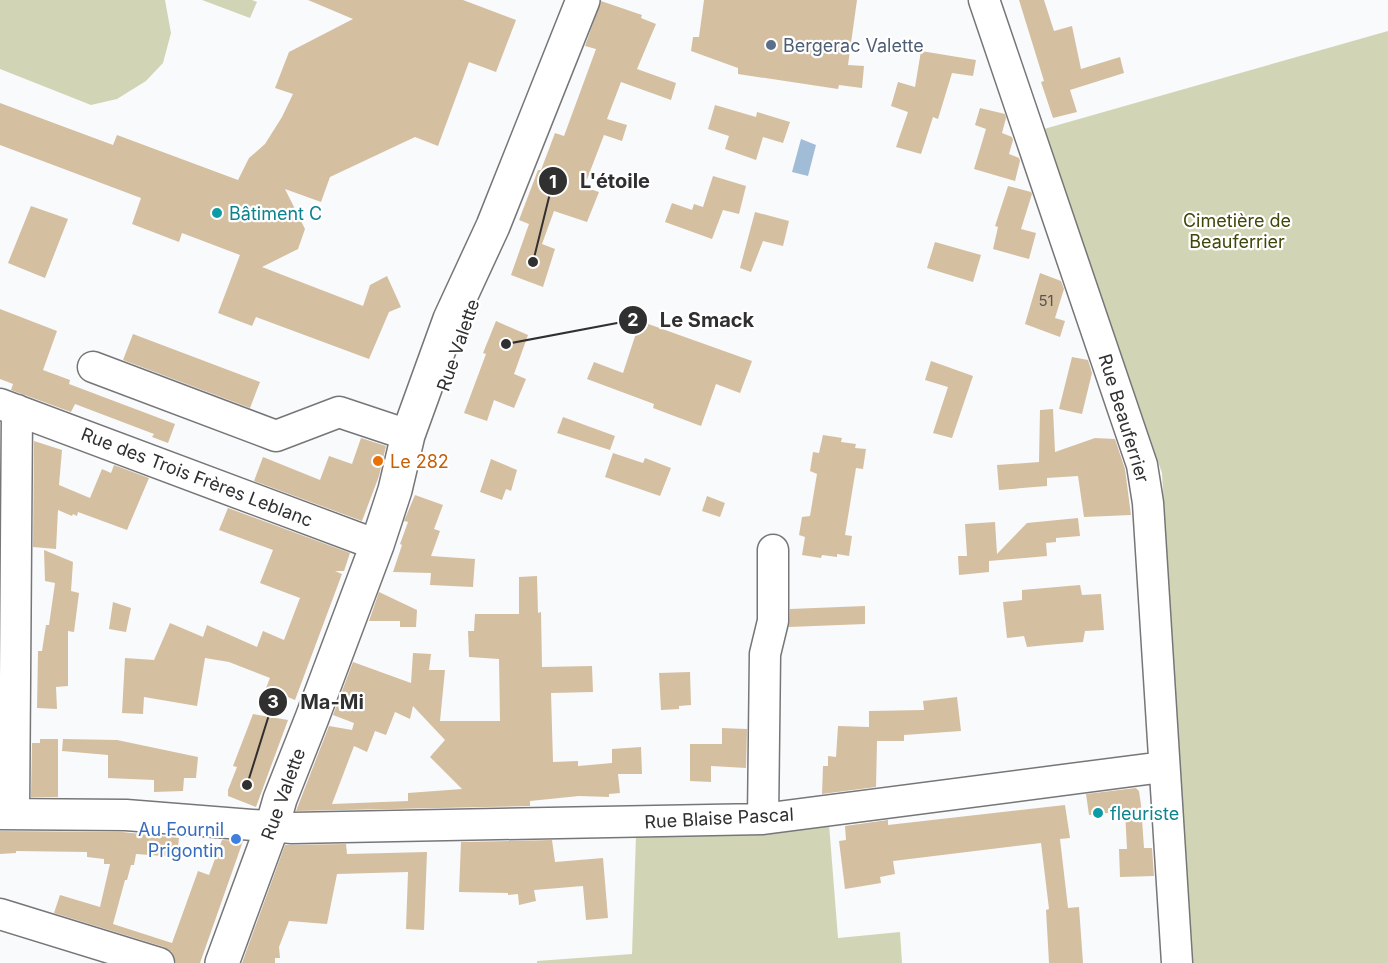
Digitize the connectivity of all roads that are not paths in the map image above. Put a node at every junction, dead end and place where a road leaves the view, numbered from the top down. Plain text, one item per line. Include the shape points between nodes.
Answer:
1 (583, 0) edge
2 (984, 0) edge
3 (493, 226) junction
4 (93, 367) dead end
5 (8, 407) edge
6 (408, 435) junction
7 (395, 490) junction
8 (376, 544) junction
9 (773, 550) dead end
10 (1163, 767) junction
11 (7, 814) edge
12 (763, 819) junction
13 (272, 827) junction
14 (0, 914) edge
15 (159, 963) edge
16 (222, 963) edge
17 (1177, 963) edge

1 - 3 main road, Rue Valette
2 - 10 street, Rue Beauferrier via 1142,465 1148,503
3 - 6 main road, Rue Valette via 450,319
3 - 7 main road, Rue Valette via 469,323 424,443
4 - 6 street via 276,436 339,412
5 - 8 street, Rue des Trois Frères Leblanc
5 - 11 street, Rue des Trois Frères Leblanc
6 - 7 main road, Rue Valette
7 - 8 main road, Rue Valette
8 - 13 main road, Rue Valette
9 - 12 street via 773,621 765,654
10 - 12 street, Rue Blaise Pascal
10 - 17 street, Rue Beauferrier
11 - 13 street, Rue Blaise Pascal via 126,815
12 - 13 street, Rue Blaise Pascal
13 - 16 main road, Rue Valette
14 - 15 street

